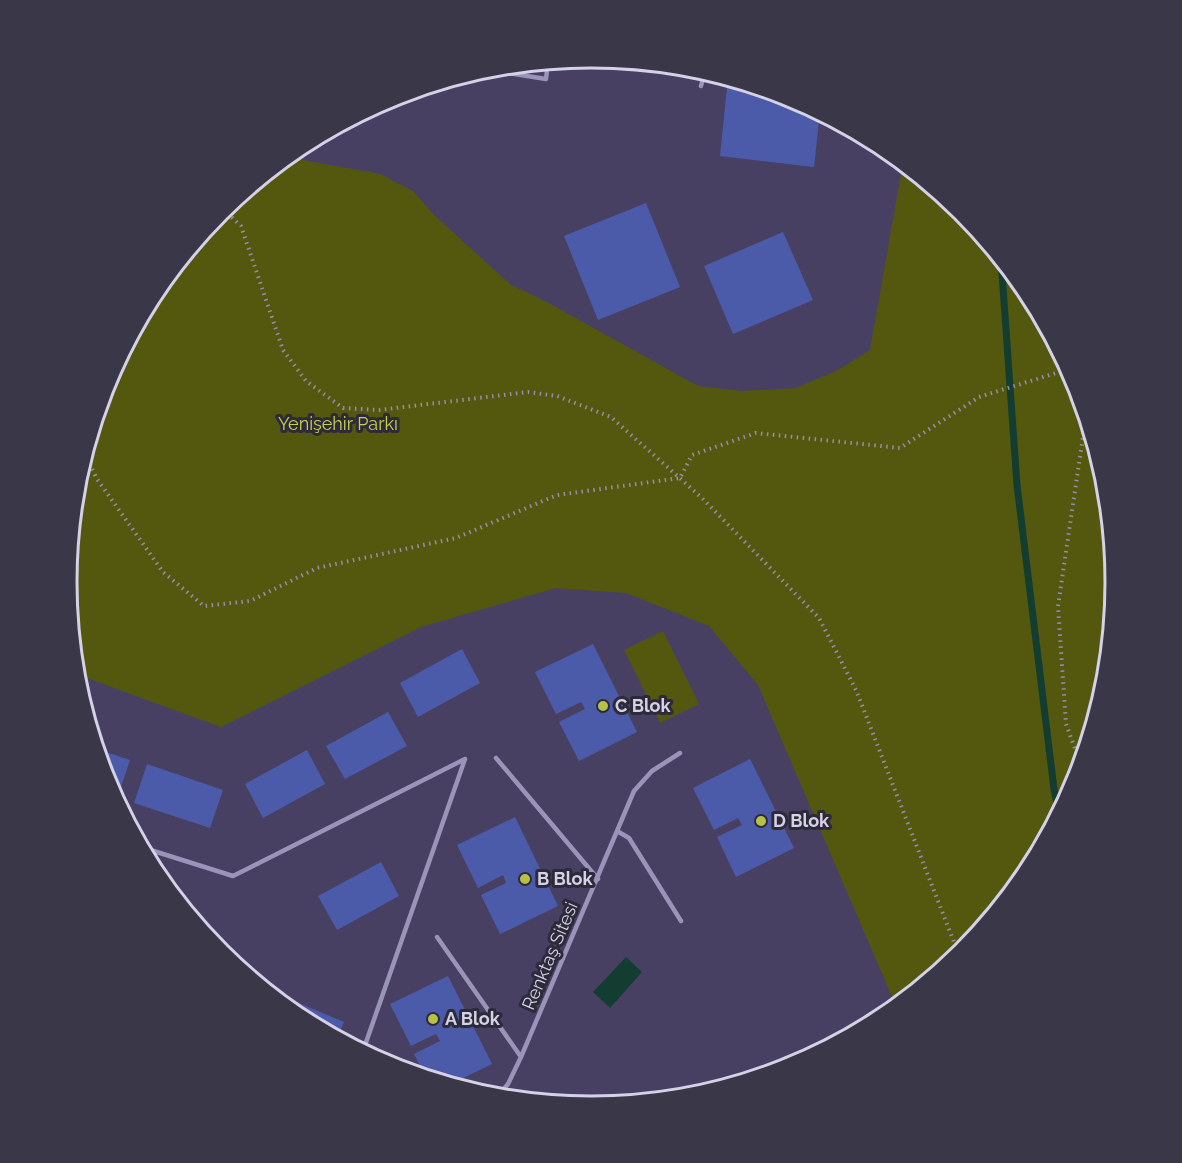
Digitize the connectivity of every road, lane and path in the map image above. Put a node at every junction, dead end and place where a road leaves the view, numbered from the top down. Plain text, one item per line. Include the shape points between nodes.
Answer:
1 (547, 70) edge
2 (512, 74) edge
3 (703, 80) edge
4 (701, 86) dead end
5 (230, 216) edge
6 (1060, 372) edge
7 (1083, 435) edge
8 (91, 466) edge
9 (680, 478) junction
10 (1076, 752) edge
11 (680, 753) dead end
12 (496, 758) dead end
13 (617, 831) junction
14 (154, 851) edge
15 (598, 879) junction
16 (681, 921) dead end
17 (437, 936) dead end
18 (955, 944) edge
19 (366, 1043) edge
20 (521, 1057) junction
21 (505, 1088) edge

1 - 2 lane via 546,79
3 - 4 lane
5 - 9 path via 241,226 283,350 306,381 343,408 379,410 528,392 557,396 611,417
6 - 9 path via 979,397 900,448 756,433 692,455
7 - 10 path via 1058,606 1066,724
8 - 9 path via 163,572 204,606 250,601 317,568 456,538 557,495
9 - 18 path via 819,618 856,690
11 - 13 lane, Renktaş Sitesi via 641,782
12 - 15 lane
13 - 15 lane, Renktaş Sitesi
13 - 16 lane via 630,838
14 - 19 lane via 233,876 465,759
15 - 20 lane, Renktaş Sitesi
17 - 20 lane, Renktaş Sitesi
20 - 21 lane, Renktaş Sitesi

